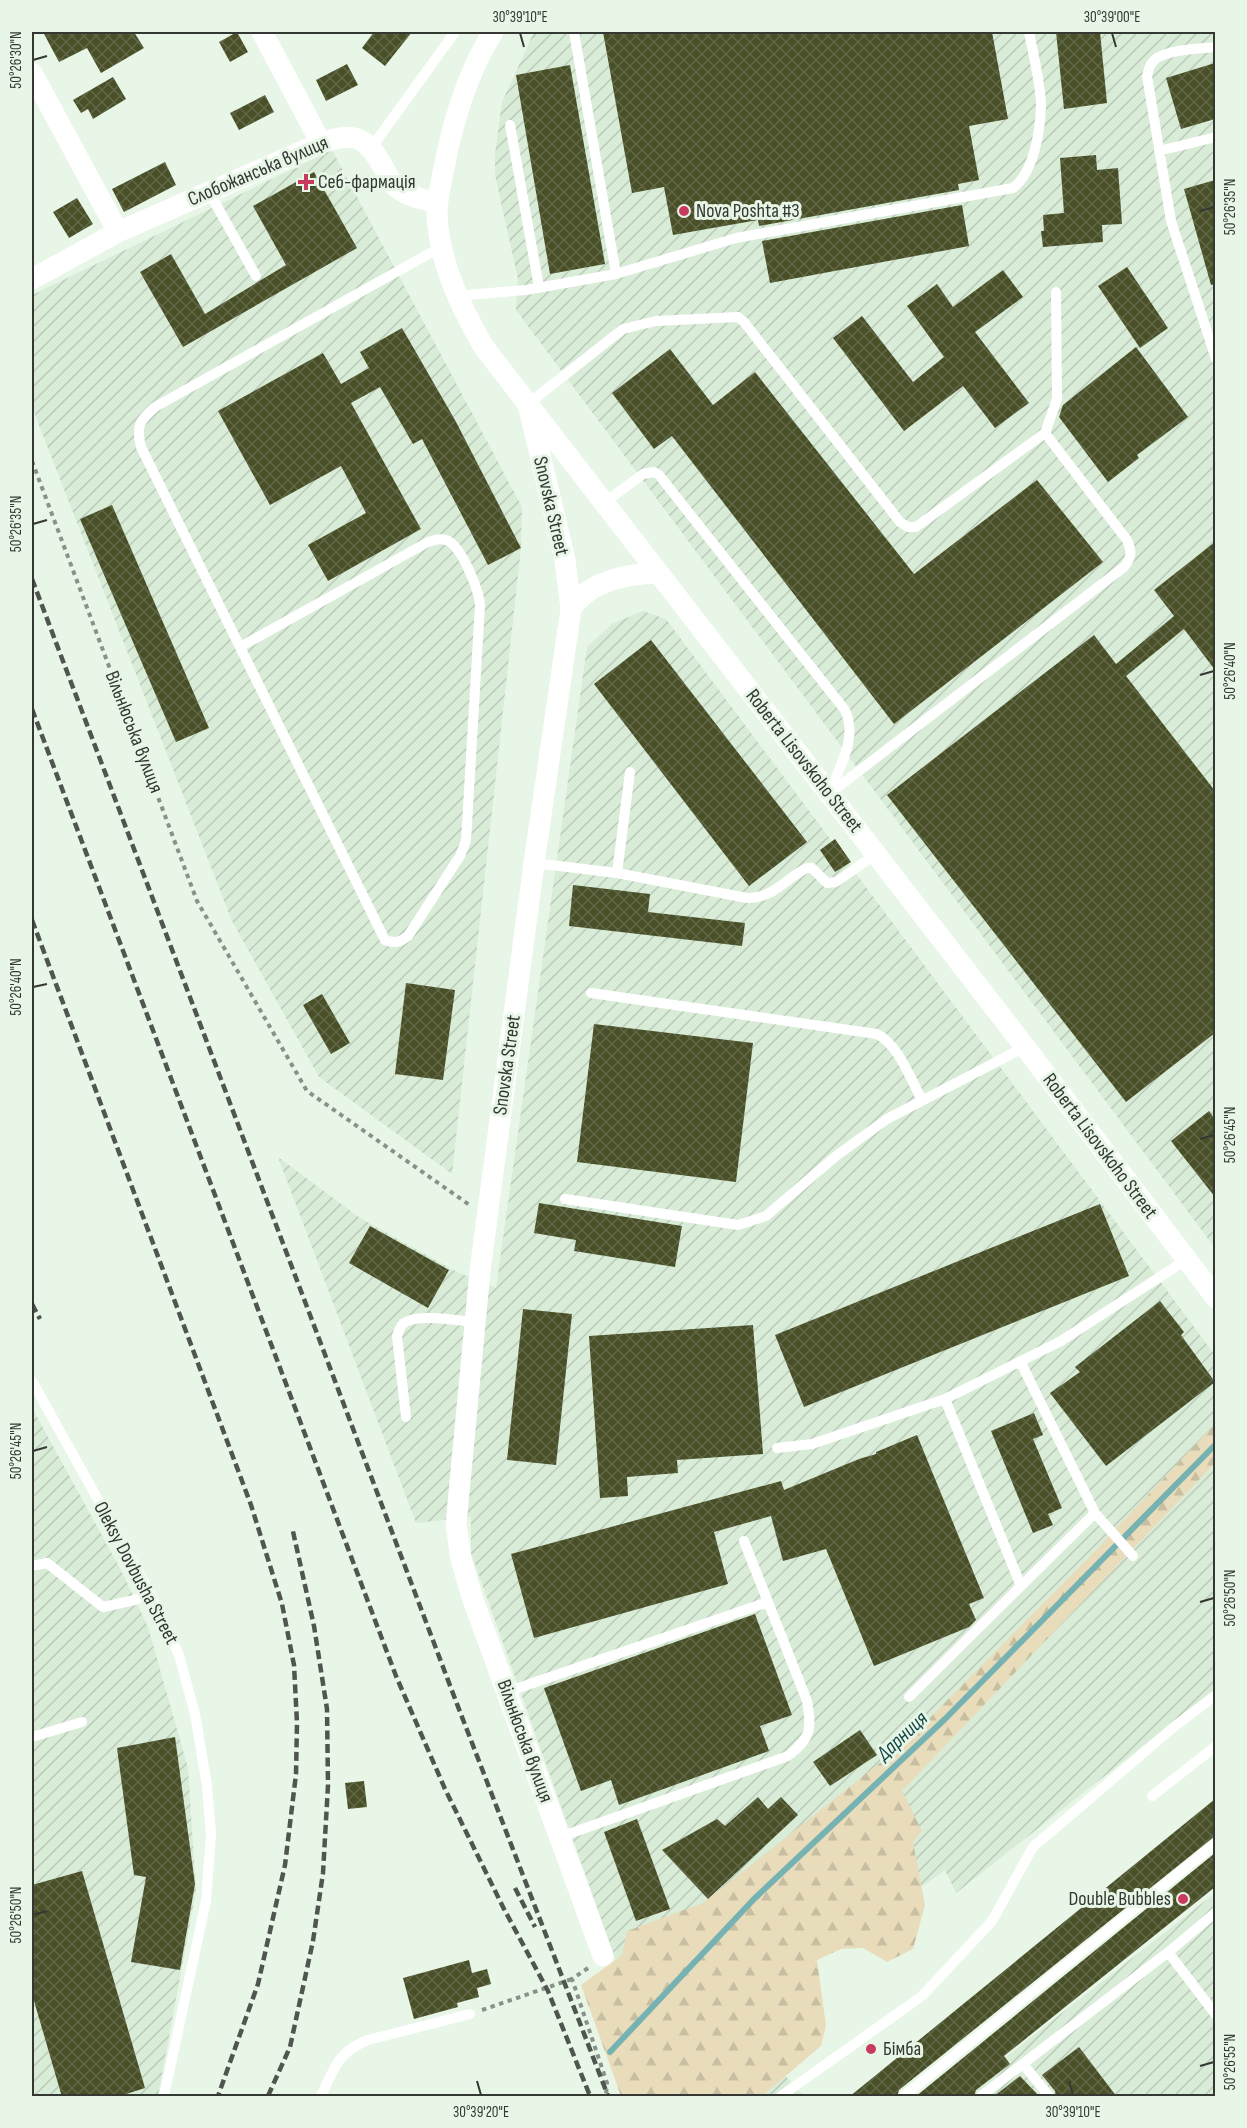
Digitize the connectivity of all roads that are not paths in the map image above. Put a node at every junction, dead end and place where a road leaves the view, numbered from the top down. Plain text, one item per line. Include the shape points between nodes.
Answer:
1 (262, 32) edge
2 (455, 32) edge
3 (493, 32) edge
4 (574, 32) edge
5 (1029, 32) edge
6 (1215, 47) edge
7 (32, 73) edge
8 (510, 125) dead end
9 (1215, 137) edge
10 (321, 143) junction
11 (372, 147) junction
12 (1159, 151) junction
13 (209, 192) junction
14 (437, 203) junction
15 (118, 232) junction
16 (441, 247) junction
17 (616, 274) junction
18 (256, 276) dead end
19 (32, 279) edge
20 (539, 288) junction
21 (1056, 292) dead end
22 (456, 296) junction
23 (1215, 359) edge
24 (528, 404) junction
25 (1045, 433) junction
26 (604, 503) junction
27 (657, 573) junction
28 (571, 609) junction
29 (240, 647) junction
30 (630, 772) dead end
31 (829, 794) junction
32 (876, 854) junction
33 (534, 863) junction
34 (617, 873) junction
35 (591, 993) dead end
36 (1025, 1047) junction
37 (922, 1100) junction
38 (565, 1199) dead end
39 (1186, 1260) junction
40 (1215, 1298) edge
41 (475, 1322) junction
42 (1021, 1363) junction
43 (32, 1381) edge
44 (945, 1399) junction
45 (406, 1417) dead end
46 (777, 1448) dead end
47 (1095, 1513) junction
48 (456, 1524) joint
49 (744, 1541) dead end
50 (1134, 1556) dead end
51 (32, 1566) edge
52 (1021, 1586) junction
53 (150, 1593) junction
54 (768, 1602) junction
55 (507, 1692) junction
56 (1215, 1695) edge
57 (909, 1697) dead end
58 (82, 1722) dead end
59 (32, 1737) edge
60 (1215, 1746) edge
61 (1152, 1796) dead end
62 (560, 1837) junction
63 (1215, 1843) edge
64 (1215, 1912) edge
65 (1168, 1952) junction
66 (603, 1956) road end
67 (470, 2014) road end
68 (1215, 2015) edge
69 (1023, 2064) junction
70 (164, 2097) edge
71 (321, 2097) edge
72 (781, 2097) edge
73 (904, 2097) edge
74 (981, 2097) edge
75 (1049, 2097) edge

1 - 10 street
2 - 11 lane
3 - 14 street via 465,89
4 - 17 lane
5 - 17 lane via 1041,105 1033,160 1025,177 1013,188 736,238
6 - 12 lane via 1173,52 1152,62 1147,76
7 - 15 street
8 - 20 lane
9 - 12 lane
10 - 11 street, Слобожанська вулиця via 354,137
10 - 13 street, Слобожанська вулиця
11 - 14 street via 393,184 408,194
12 - 23 lane via 1171,221
13 - 15 street, Слобожанська вулиця
13 - 18 lane
14 - 16 street, Roberta Lisovskoho Street
15 - 19 street, Слобожанська вулиця
16 - 22 street, Roberta Lisovskoho Street
16 - 29 lane via 155,407 137,430 141,447
17 - 20 lane
20 - 22 lane
21 - 25 lane via 1057,399
22 - 24 street, Roberta Lisovskoho Street via 483,346
24 - 25 lane via 623,329 656,321 738,317 900,522 908,527 925,522
24 - 26 street, Roberta Lisovskoho Street
24 - 28 street, Snovska Street via 565,560
25 - 31 lane via 1127,540 1131,559
26 - 27 street, Roberta Lisovskoho Street
26 - 31 lane via 643,474 659,475 845,710 850,739
27 - 28 street via 628,576 600,585 578,597
27 - 31 street, Roberta Lisovskoho Street
28 - 33 street, Snovska Street
29 - 29 lane via 385,940 401,940 408,936 466,841 480,598 457,549 449,541 428,542
30 - 34 lane
31 - 32 street, Roberta Lisovskoho Street
32 - 34 lane via 836,882 827,883 807,868 774,892 757,898
32 - 36 street, Roberta Lisovskoho Street
33 - 34 lane
33 - 41 street, Snovska Street
35 - 37 lane via 877,1034 894,1048
36 - 37 lane
36 - 39 street, Roberta Lisovskoho Street
37 - 38 lane via 887,1119 836,1156 766,1216 738,1225
39 - 40 street, Roberta Lisovskoho Street
39 - 42 lane
41 - 45 lane via 422,1318 400,1327 397,1336
41 - 48 street, Snovska Street
42 - 44 lane
42 - 47 lane
43 - 53 lane, Oleksy Dovbusha Street
44 - 46 lane via 812,1444
44 - 52 lane
47 - 50 lane
47 - 52 lane
48 - 55 street, Вільнюська вулиця via 472,1597
49 - 54 lane
51 - 53 lane via 47,1563 103,1607
52 - 57 lane
53 - 70 lane, Oleksy Dovbusha Street via 179,1655 195,1714 211,1834 206,1901
54 - 55 lane
54 - 62 lane via 807,1701 811,1724 804,1743 788,1756
55 - 62 street, Вільнюська вулиця
56 - 72 lane via 1033,1847 992,1921 922,1996
58 - 59 lane
60 - 61 lane
62 - 66 street, Вільнюська вулиця
63 - 73 lane
64 - 65 lane
65 - 68 lane
65 - 69 lane
67 - 71 lane via 354,2046 344,2053
69 - 74 lane
69 - 75 lane

